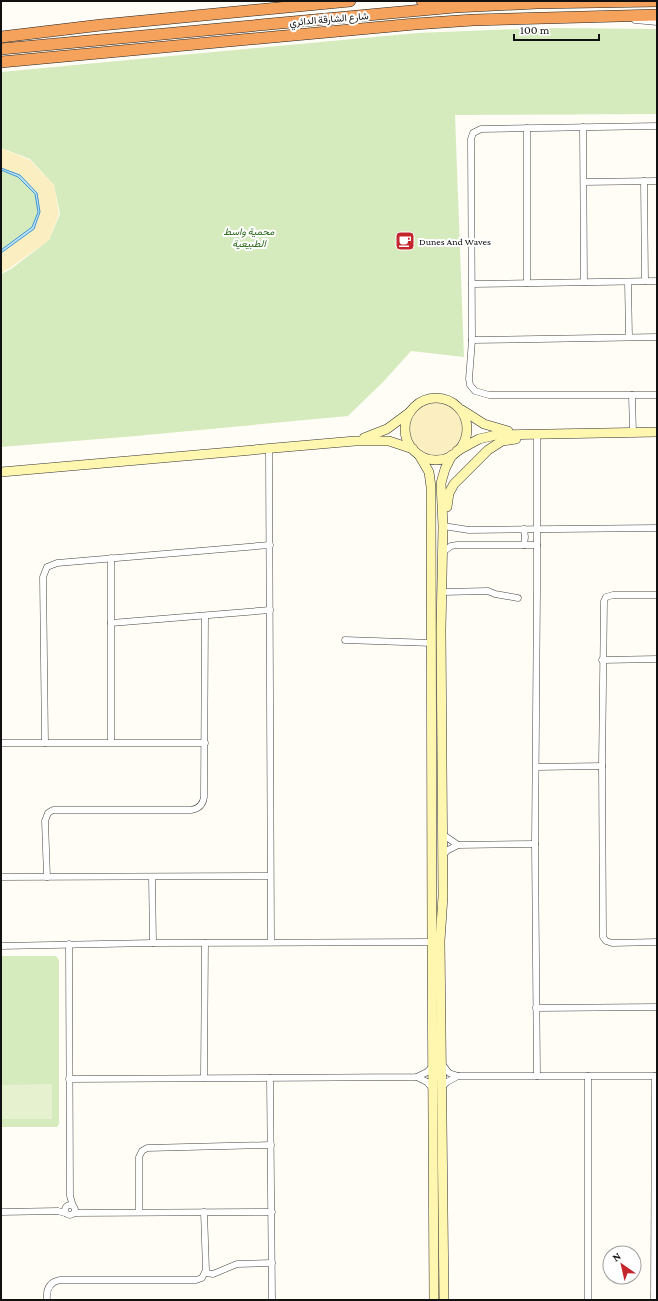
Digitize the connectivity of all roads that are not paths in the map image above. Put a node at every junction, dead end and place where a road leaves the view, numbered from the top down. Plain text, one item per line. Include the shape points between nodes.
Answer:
1 (350, 1) edge
2 (422, 1) edge
3 (657, 1) edge
4 (455, 7) junction
5 (657, 15) edge
6 (598, 17) junction
7 (657, 22) edge
8 (1, 37) edge
9 (1, 49) edge
10 (1, 62) edge
11 (657, 126) edge
12 (583, 127) junction
13 (526, 128) junction
14 (644, 181) junction
15 (657, 181) edge
16 (584, 182) junction
17 (645, 281) junction
18 (657, 281) edge
19 (584, 282) junction
20 (628, 282) junction
21 (527, 283) junction
22 (472, 284) junction
23 (629, 337) junction
24 (657, 337) edge
25 (472, 340) junction
26 (632, 395) junction
27 (657, 395) edge
28 (459, 409) junction
29 (411, 411) junction
30 (633, 432) junction
31 (657, 432) edge
32 (521, 434) junction
33 (536, 434) junction
34 (355, 441) junction
35 (269, 449) junction
36 (416, 452) junction
37 (455, 453) junction
38 (1, 472) edge
39 (443, 524) junction
40 (657, 528) edge
41 (524, 529) junction
42 (537, 529) junction
43 (270, 545) junction
44 (524, 545) junction
45 (536, 545) junction
46 (443, 552) junction
47 (111, 558) junction
48 (442, 592) junction
49 (657, 595) edge
50 (432, 598) junction
51 (518, 598) dead end
52 (270, 610) junction
53 (205, 616) junction
54 (111, 623) junction
55 (441, 630) junction
56 (345, 640) dead end
57 (432, 643) junction
58 (657, 659) edge
59 (602, 660) junction
60 (111, 742) junction
61 (1, 743) edge
62 (45, 743) junction
63 (205, 743) junction
64 (602, 766) junction
65 (536, 767) junction
66 (442, 834) junction
67 (535, 844) junction
68 (458, 845) junction
69 (442, 856) junction
70 (270, 876) junction
71 (47, 877) junction
72 (152, 877) junction
73 (1, 878) edge
74 (271, 942) junction
75 (432, 942) junction
76 (657, 942) edge
77 (153, 943) junction
78 (204, 943) junction
79 (69, 944) junction
80 (1, 946) edge
81 (657, 1007) edge
82 (536, 1008) junction
83 (441, 1063) junction
84 (432, 1067) junction
85 (458, 1076) junction
86 (537, 1076) junction
87 (588, 1076) junction
88 (656, 1076) edge
89 (417, 1077) junction
90 (204, 1078) junction
91 (270, 1078) junction
92 (69, 1079) junction
93 (437, 1088) junction
94 (271, 1145) junction
95 (70, 1209) junction
96 (1, 1212) edge
97 (139, 1212) junction
98 (204, 1212) junction
99 (272, 1212) junction
100 (272, 1263) junction
101 (206, 1273) junction
102 (655, 1277) edge
103 (46, 1300) edge
104 (272, 1300) edge
105 (434, 1300) edge
106 (444, 1300) edge
107 (588, 1300) edge
108 (654, 1300) edge

1 - 8 highway
2 - 4 highway
3 - 4 highway, شارع الشارقة الدائري via 537,2
4 - 9 highway, شارع الشارقة الدائري
5 - 6 highway, شارع الشارقة الدائري
6 - 7 street
6 - 10 highway, شارع الشارقة الدائري via 415,24
11 - 12 street
12 - 13 street
12 - 16 street
13 - 21 street
13 - 22 street via 481,129 475,131 472,136
14 - 15 street
14 - 16 street
14 - 17 street
16 - 19 street
17 - 18 street
17 - 20 street
19 - 20 street
19 - 21 street
20 - 23 street
21 - 22 street
22 - 25 street
23 - 24 street
23 - 25 street
25 - 26 street via 470,385 481,394
26 - 27 street
26 - 30 street
28 - 29 main road via 449,401 434,398 419,403
28 - 32 main road via 489,426
28 - 37 main road via 467,430
29 - 34 main road via 382,432
29 - 36 main road via 406,422 406,434 408,442
30 - 31 main road
30 - 33 main road
32 - 33 main road
32 - 37 main road via 479,439
33 - 39 main road via 502,441 488,450 452,487
33 - 42 street
34 - 35 main road
34 - 36 main road via 388,441
35 - 38 main road
35 - 43 street
36 - 37 main road via 436,460
36 - 50 main road via 427,468 431,482
37 - 39 main road via 444,469 442,478
39 - 41 street via 469,530
39 - 46 main road
40 - 42 street
41 - 42 street
41 - 44 street
42 - 45 street
43 - 47 street
43 - 52 street
44 - 45 street
44 - 46 street via 457,545
45 - 65 street
46 - 48 main road
47 - 54 street
47 - 62 street via 54,563 47,567 44,574
48 - 51 street via 488,591
48 - 55 main road
49 - 59 street via 613,594 605,599
50 - 55 main road via 437,600
50 - 57 main road
52 - 53 street
52 - 70 street
53 - 54 street
53 - 63 street
54 - 60 street
55 - 66 main road
56 - 57 street
57 - 75 main road
58 - 59 street
59 - 64 street
60 - 62 street
60 - 63 street
61 - 62 street
63 - 71 street via 204,797 202,804 194,809 51,812 45,821
64 - 65 street
64 - 76 street via 603,937 610,943
65 - 67 street
66 - 68 street
66 - 69 main road
67 - 68 street
67 - 82 street
68 - 69 street
69 - 83 main road
70 - 72 street
70 - 74 street
71 - 72 street
71 - 73 street
72 - 77 street
74 - 75 street
74 - 78 street
75 - 84 main road
77 - 78 street
77 - 79 street
78 - 90 street
79 - 80 street
79 - 92 street
81 - 82 street
82 - 86 street
83 - 85 street via 446,1070
83 - 93 main road
84 - 89 street
84 - 93 main road
85 - 86 street
85 - 93 street
86 - 87 street
87 - 88 street
87 - 107 street
88 - 102 street
89 - 91 street
89 - 93 street
90 - 91 street
90 - 92 street
91 - 94 street
92 - 95 street
93 - 105 main road
93 - 106 main road via 443,1130
94 - 97 street via 147,1148 139,1157
94 - 99 street
95 - 96 street
95 - 97 street via 82,1212
97 - 98 street
98 - 99 street
98 - 101 street
99 - 100 street
100 - 101 street via 237,1264 212,1274
100 - 104 street
101 - 103 street via 196,1280 60,1280 49,1287
102 - 108 street

